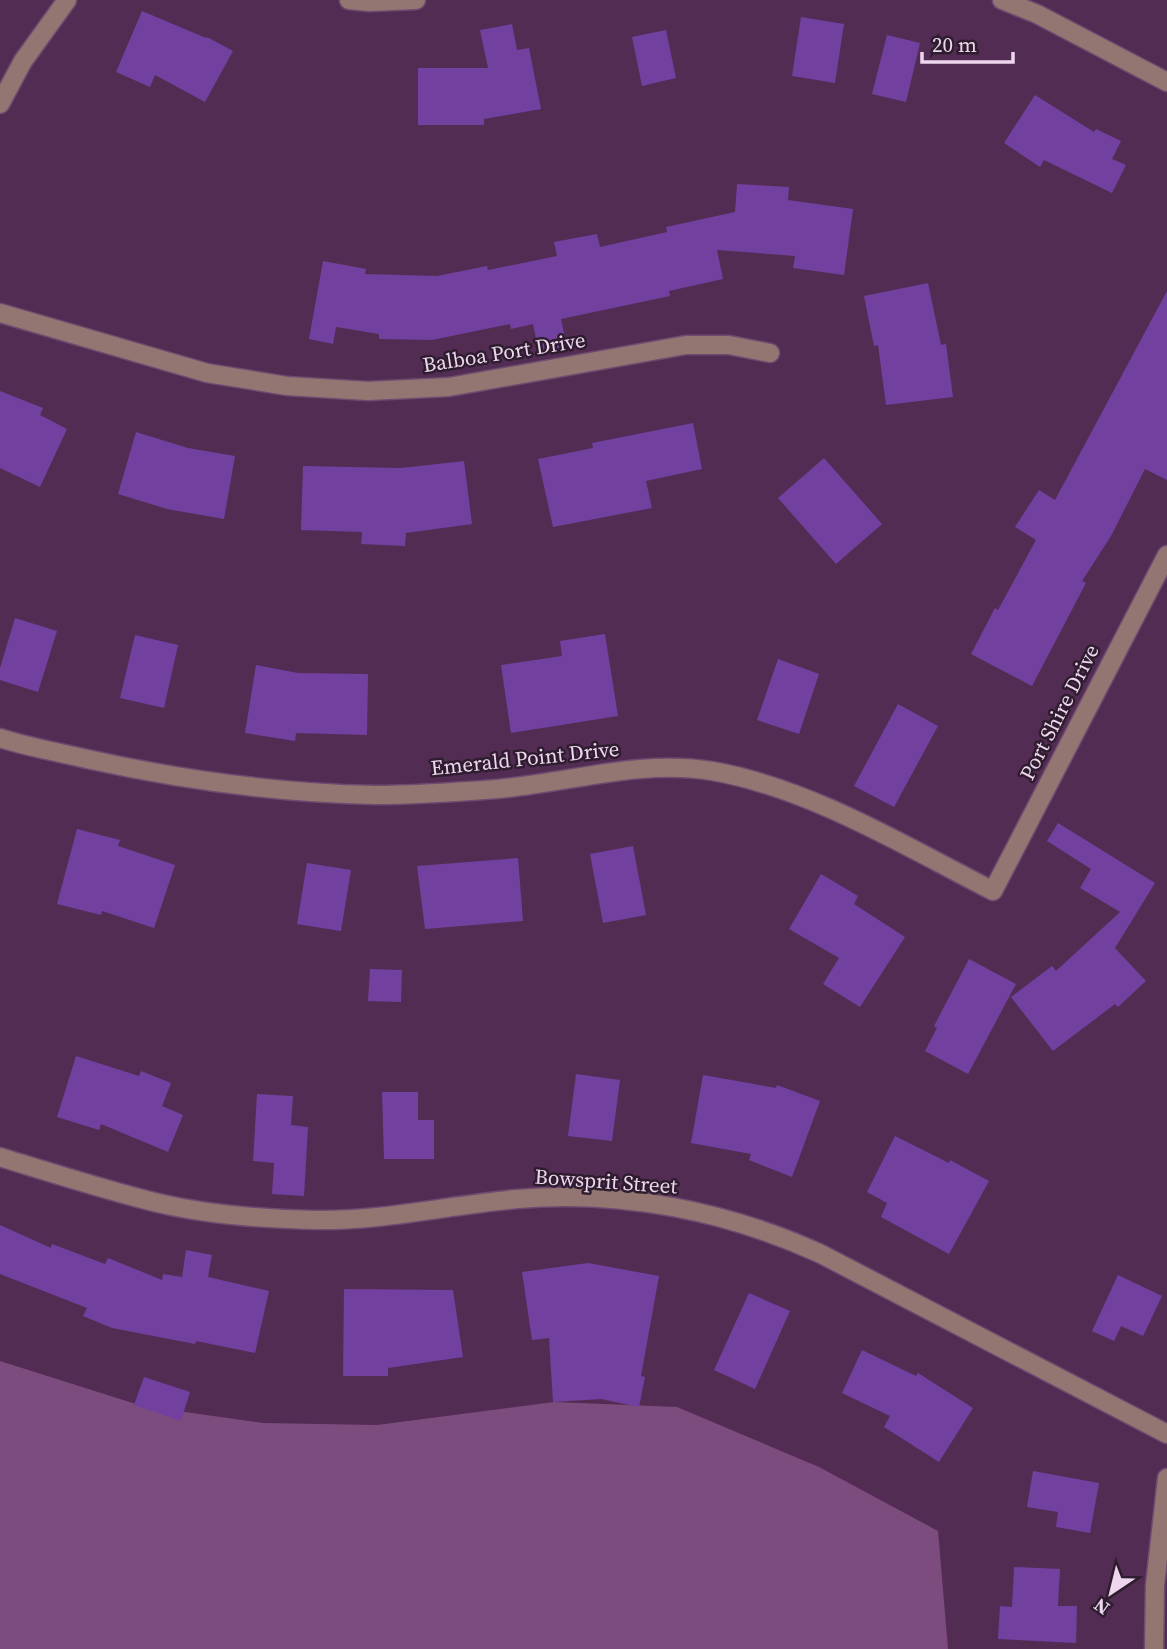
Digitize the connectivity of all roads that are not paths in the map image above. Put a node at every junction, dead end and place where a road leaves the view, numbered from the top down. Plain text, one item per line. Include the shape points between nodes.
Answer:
1 (67, 0) edge
2 (349, 0) edge
3 (416, 0) edge
4 (1002, 0) edge
5 (1167, 82) edge
6 (0, 104) edge
7 (0, 313) edge
8 (770, 353) dead end
9 (1167, 555) edge
10 (0, 738) edge
11 (993, 891) joint
12 (0, 1157) edge
13 (1167, 1434) edge
14 (1167, 1478) edge
15 (1154, 1649) edge

1 - 6 street via 23,61
2 - 3 street
4 - 5 street via 1037,13
7 - 8 street, Balboa Port Drive via 206,373 287,386 354,390 449,387 686,345 729,345
9 - 11 street, Port Shire Drive
10 - 11 street, Emerald Point Drive via 132,769 254,788 377,795 499,788 633,769 709,771 782,788 817,802
12 - 13 street, Bowsprit Street via 160,1203 238,1215 318,1220 397,1216 517,1199 574,1197 693,1210 737,1221 821,1254
14 - 15 street via 1155,1585

